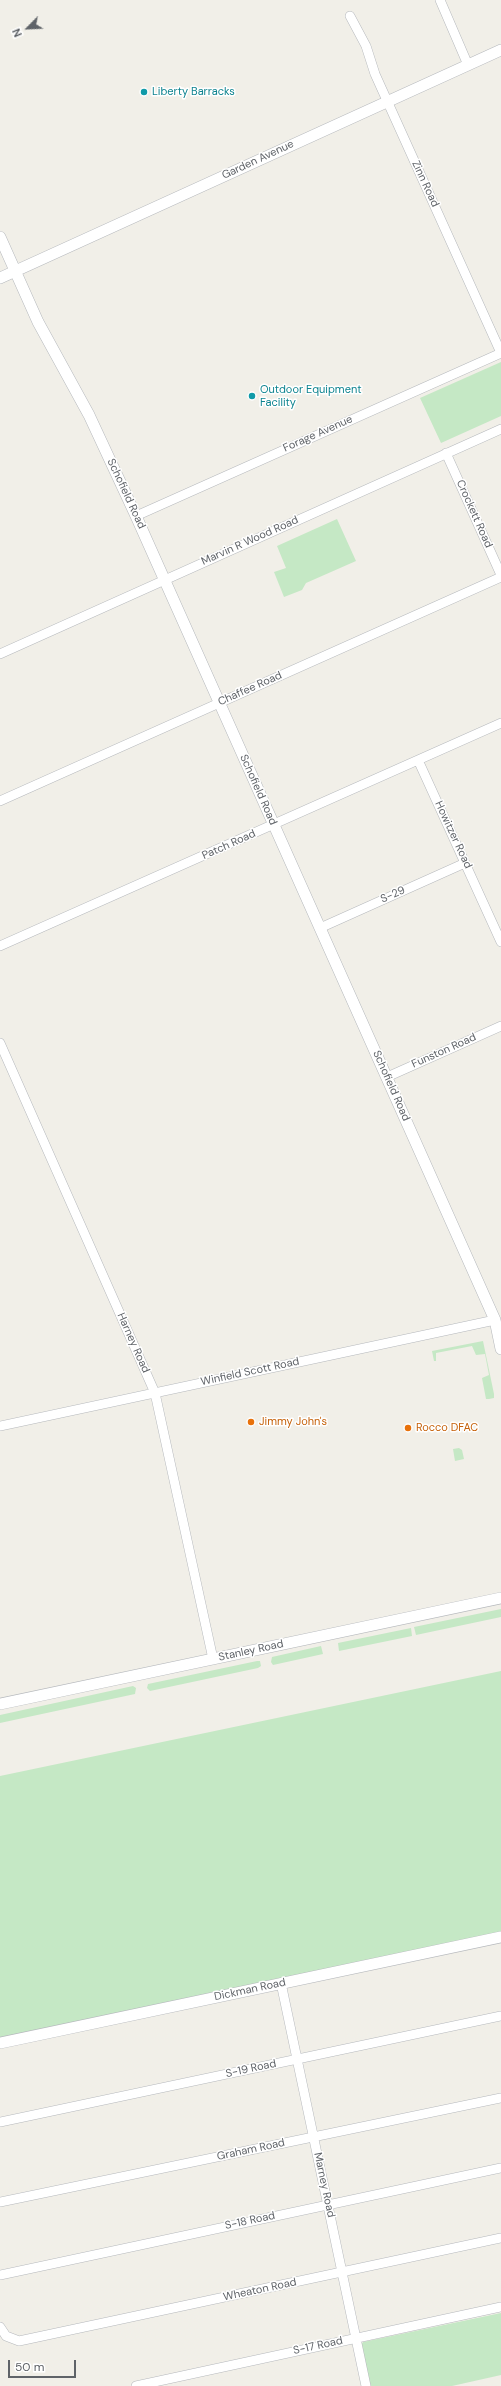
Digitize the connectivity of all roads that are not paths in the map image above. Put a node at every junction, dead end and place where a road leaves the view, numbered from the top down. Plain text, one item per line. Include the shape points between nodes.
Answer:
1 (440, 0) edge
2 (350, 16) dead end
3 (501, 50) edge
4 (468, 65) junction
5 (387, 101) junction
6 (0, 237) edge
7 (15, 272) junction
8 (0, 278) edge
9 (501, 353) edge
10 (501, 429) edge
11 (446, 453) junction
12 (136, 516) junction
13 (501, 576) edge
14 (165, 580) junction
15 (0, 654) edge
16 (220, 703) junction
17 (501, 723) edge
18 (418, 760) junction
19 (0, 801) edge
20 (274, 825) junction
21 (465, 863) junction
22 (320, 928) junction
23 (501, 942) edge
24 (0, 946) edge
25 (501, 1026) edge
26 (0, 1043) edge
27 (387, 1077) junction
28 (498, 1320) edge
29 (501, 1349) edge
30 (155, 1393) junction
31 (0, 1426) edge
32 (501, 1598) edge
33 (213, 1659) junction
34 (0, 1704) edge
35 (501, 1937) edge
36 (281, 1983) junction
37 (501, 2016) edge
38 (0, 2043) edge
39 (297, 2060) junction
40 (501, 2098) edge
41 (0, 2122) edge
42 (314, 2138) junction
43 (501, 2168) edge
44 (0, 2202) edge
45 (328, 2205) junction
46 (501, 2238) edge
47 (342, 2272) junction
48 (0, 2275) edge
49 (501, 2307) edge
50 (0, 2327) edge
51 (356, 2338) junction
52 (136, 2386) edge
53 (366, 2386) edge

1 - 4 street
2 - 5 street, Zinn Road via 366,46
3 - 4 street, Garden Avenue
4 - 5 street, Garden Avenue
5 - 7 street, Garden Avenue
5 - 9 street, Zinn Road
6 - 7 street, Schofield Road
7 - 8 street, Garden Avenue
7 - 12 street, Schofield Road via 38,322 89,415
9 - 12 street, Forage Avenue
10 - 11 street, Marvin R Wood Road
11 - 13 street, Crockett Road
11 - 14 street, Marvin R Wood Road
12 - 14 street, Schofield Road
13 - 16 street, Chaffee Road
14 - 15 street, Marvin R Wood Road
14 - 16 street, Schofield Road
16 - 19 street, Chaffee Road
16 - 20 street, Schofield Road
17 - 18 street, Patch Road
18 - 20 street, Patch Road
18 - 21 street, Howitzer Road
20 - 22 street, Schofield Road
20 - 24 street, Patch Road
21 - 22 street, S-29
21 - 23 street, Howitzer Road
22 - 27 street, Schofield Road
25 - 27 street, Funston Road
26 - 30 street, Harney Road
27 - 28 street, Schofield Road
28 - 29 street, Schofield Road
28 - 30 street, Winfield Scott Road
30 - 31 street, Winfield Scott Road
30 - 33 street, Harney Road
32 - 33 street, Stanley Road
33 - 34 street, Stanley Road
35 - 36 street, Dickman Road
36 - 38 street, Dickman Road
36 - 39 street, Marney Road
37 - 39 street, S-19 Road
39 - 41 street, S-19 Road
39 - 42 street, Marney Road
40 - 42 street, Graham Road
42 - 44 street, Graham Road
42 - 45 street, Marney Road
43 - 45 street, S-18 Road
45 - 47 street, Marney Road
45 - 48 street, S-18 Road
46 - 47 street, Wheaton Road
47 - 50 street, Wheaton Road via 19,2341 6,2336
47 - 51 street, Marney Road
49 - 51 street, S-17 Road
51 - 52 street, S-17 Road
51 - 53 street, Marney Road

